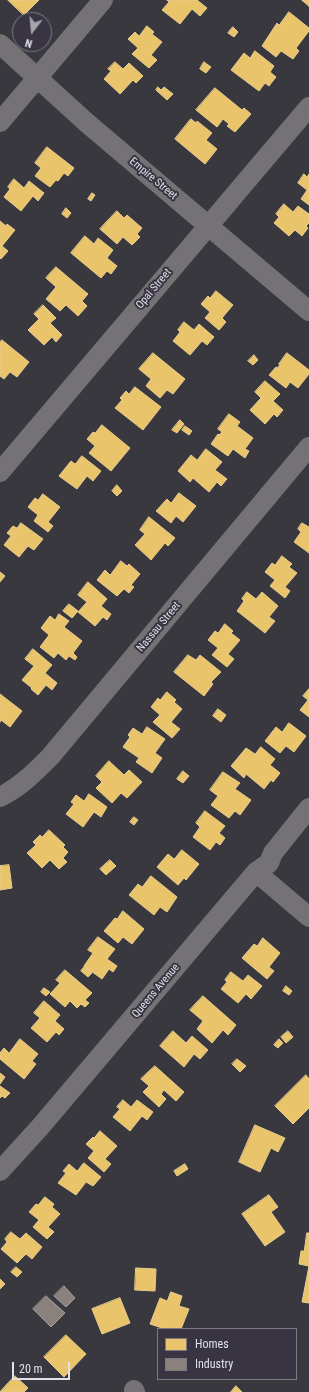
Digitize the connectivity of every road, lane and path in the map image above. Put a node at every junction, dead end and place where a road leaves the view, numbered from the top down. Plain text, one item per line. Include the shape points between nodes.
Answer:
1 (103, 0) edge
2 (0, 44) edge
3 (38, 78) junction
4 (309, 107) edge
5 (0, 122) edge
6 (208, 226) junction
7 (309, 311) edge
8 (309, 447) edge
9 (0, 472) edge
10 (0, 797) edge
11 (309, 808) edge
12 (256, 872) junction
13 (309, 917) edge
14 (0, 1171) edge

1 - 3 street
2 - 3 street, Empire Street
3 - 5 street
3 - 6 street, Empire Street
4 - 6 street, Opal Street
6 - 7 street, Empire Street
6 - 9 street, Opal Street
8 - 10 street, Nassau Street via 50,757 26,781
11 - 12 street, Queens Avenue via 273,853 269,863
12 - 13 street
12 - 14 street, Queens Avenue

